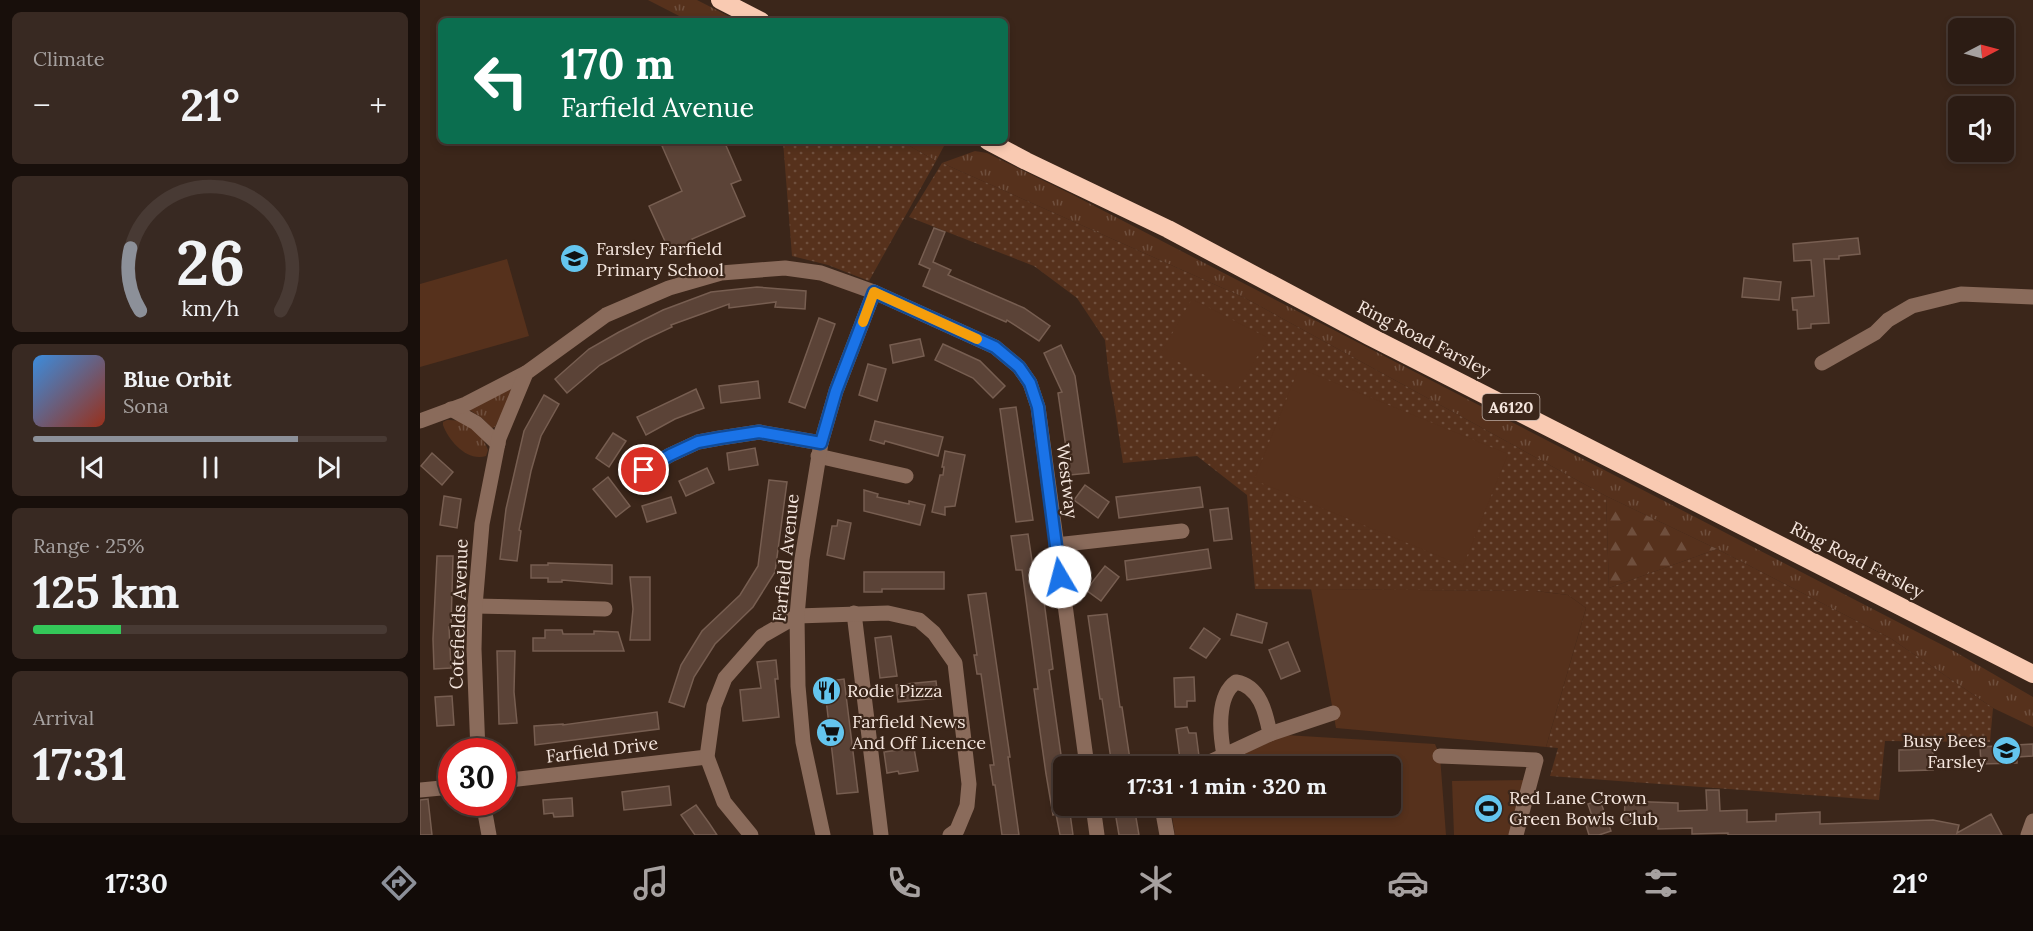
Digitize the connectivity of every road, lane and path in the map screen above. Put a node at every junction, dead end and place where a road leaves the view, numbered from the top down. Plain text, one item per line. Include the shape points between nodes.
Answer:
1 (720, 0) edge
2 (755, 18) edge
3 (994, 144) edge
4 (874, 292) junction
5 (2033, 297) edge
6 (1822, 363) dead end
7 (526, 373) junction
8 (451, 410) junction
9 (420, 421) edge
10 (498, 444) junction
11 (820, 450) junction
12 (644, 470) dead end
13 (906, 476) dead end
14 (1182, 531) dead end
15 (1056, 545) junction
16 (475, 606) junction
17 (604, 609) dead end
18 (854, 613) junction
19 (797, 616) junction
20 (2033, 674) edge
21 (1333, 712) dead end
22 (1270, 734) junction
23 (477, 738) edge
24 (1224, 755) joint
25 (1086, 756) edge
26 (1440, 756) dead end
27 (707, 757) junction
28 (516, 779) edge
29 (438, 788) edge
30 (420, 790) edge
31 (486, 816) edge
32 (1094, 816) edge
33 (1164, 816) edge
34 (489, 835) edge
35 (751, 835) edge
36 (823, 835) edge
37 (881, 835) edge
38 (950, 835) edge
39 (1097, 835) edge
40 (1167, 835) edge
41 (1515, 835) edge

1 - 2 highway
3 - 20 highway, Ring Road Farsley / A6120 via 1168,229 1369,336
4 - 7 street via 821,273 785,268 722,273 669,288 606,315
4 - 11 street, Farfield Avenue via 836,391
4 - 15 street, Westway via 995,347 1019,367 1030,383 1038,407
5 - 6 street via 1961,294 1912,306 1875,333
7 - 8 street
7 - 10 street, Cotefields Avenue
8 - 9 street
8 - 10 street via 476,423
10 - 16 street, Cotefields Avenue via 482,524
11 - 12 street via 759,432 698,442
11 - 13 street
11 - 19 street, Farfield Avenue
14 - 15 street
15 - 25 street, Westway
16 - 17 street
16 - 23 street, Cotefields Avenue
18 - 19 street
18 - 37 street
18 - 38 street via 888,613 919,620 934,633 955,663 969,784 967,806 957,830
19 - 27 street via 762,636 725,678 714,706
19 - 36 street, Farfield Avenue via 803,742
21 - 22 street
22 - 24 street
22 - 24 street via 1261,701 1249,686 1236,682 1226,693 1223,709
26 - 41 street via 1536,760
27 - 28 street, Farfield Drive
27 - 35 street via 724,802
29 - 30 street
31 - 34 street
32 - 39 street
33 - 40 street

